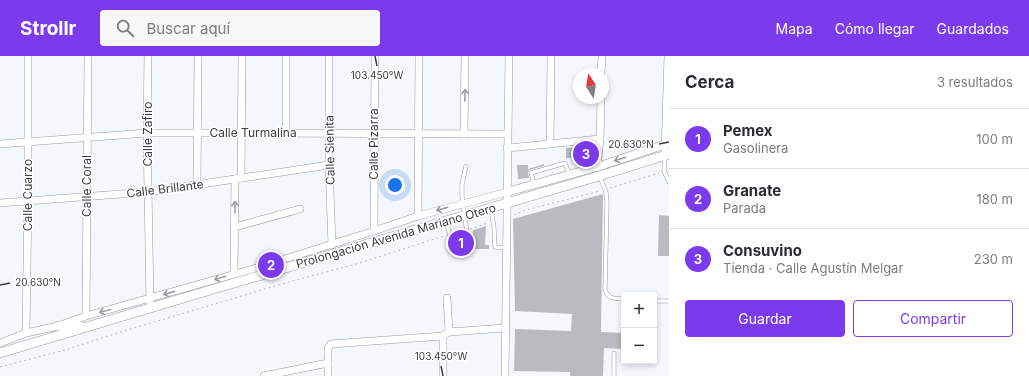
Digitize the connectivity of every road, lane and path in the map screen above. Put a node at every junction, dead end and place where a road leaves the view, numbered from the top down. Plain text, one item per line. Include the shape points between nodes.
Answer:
1 (28, 56) edge
2 (88, 56) edge
3 (148, 56) edge
4 (198, 56) edge
5 (242, 56) edge
6 (286, 56) edge
7 (329, 56) edge
8 (375, 56) edge
9 (419, 56) edge
10 (465, 56) edge
11 (509, 56) edge
12 (551, 56) edge
13 (602, 56) edge
14 (668, 56) edge
15 (601, 68) edge
16 (601, 104) edge
17 (241, 132) junction
18 (147, 133) junction
19 (197, 133) junction
20 (286, 133) junction
21 (329, 133) junction
22 (374, 133) junction
23 (418, 134) junction
24 (464, 134) junction
25 (507, 134) junction
26 (87, 138) junction
27 (600, 139) junction
28 (28, 142) junction
29 (0, 144) edge
30 (550, 144) junction
31 (667, 144) edge
32 (507, 148) junction
33 (667, 155) edge
34 (329, 165) junction
35 (466, 166) dead end
36 (597, 166) junction
37 (664, 171) junction
38 (570, 175) junction
39 (599, 176) junction
40 (238, 178) junction
41 (669, 182) edge
42 (534, 184) junction
43 (197, 185) junction
44 (604, 189) junction
45 (148, 192) junction
46 (507, 192) junction
47 (87, 197) junction
48 (28, 201) junction
49 (464, 203) junction
50 (507, 203) junction
51 (0, 204) edge
52 (491, 208) junction
53 (300, 209) dead end
54 (465, 215) junction
55 (418, 216) junction
56 (507, 218) junction
57 (446, 221) junction
58 (494, 221) junction
59 (401, 222) junction
60 (235, 227) junction
61 (467, 230) junction
62 (374, 231) junction
63 (403, 233) junction
64 (450, 234) junction
65 (332, 245) junction
66 (507, 248) junction
67 (234, 274) junction
68 (447, 298) dead end
69 (150, 299) junction
70 (621, 299) edge
71 (657, 300) edge
72 (669, 301) edge
73 (121, 306) junction
74 (150, 308) junction
75 (86, 316) junction
76 (123, 316) junction
77 (58, 326) junction
78 (88, 326) junction
79 (506, 328) junction
80 (26, 334) junction
81 (446, 334) junction
82 (0, 343) edge
83 (0, 353) edge
84 (614, 353) dead end
85 (328, 363) junction
86 (0, 367) edge
87 (264, 376) edge
88 (328, 376) edge
89 (443, 376) edge
90 (505, 376) edge
91 (614, 376) edge

1 - 28 street, Calle Cuarzo
2 - 26 street, Calle Coral
3 - 18 street, Calle Zafiro
4 - 19 street
5 - 17 street
6 - 20 street
7 - 21 street, Calle Sienita
8 - 22 street, Calle Pizarra
9 - 23 street
24 -> 10 street
11 - 25 street
12 - 30 street
13 - 15 street
14 - 31 street
16 - 27 street
17 - 19 street, Calle Turmalina
17 - 20 street, Calle Turmalina
17 - 40 street
18 - 19 street, Calle Turmalina
18 - 26 street, Calle Turmalina
18 - 45 street, Calle Zafiro
19 - 43 street
20 - 21 street, Calle Turmalina
21 - 22 street, Calle Turmalina
21 - 34 street, Calle Sienita
22 - 23 street, Calle Turmalina
22 - 62 street, Calle Pizarra
23 - 24 street, Calle Turmalina
23 - 55 street
24 - 25 street, Calle Turmalina
25 - 32 street
26 - 28 street, Calle Turmalina
26 - 47 street, Calle Coral
27 - 30 street
27 - 36 street
28 - 29 street, Calle Turmalina
28 - 48 street, Calle Cuarzo
30 - 32 street
31 - 33 street
31 -> 36 street
32 - 46 street
33 - 37 lane
33 - 39 main road, Prolongación Avenida Mariano Otero
34 - 40 street, Calle Brillante
34 - 65 street, Calle Sienita
35 - 49 lane via 462,184
36 - 38 street
37 - 41 lane
37 - 44 path
38 - 42 street
38 - 42 lane via 565,163 531,173
39 - 44 lane
39 - 50 main road, Prolongación Avenida Mariano Otero
40 - 43 street, Calle Brillante
60 -> 40 street
42 - 46 street
43 - 45 street, Calle Brillante
44 - 56 path via 526,210
44 - 70 lane via 607,203 605,290 610,298
45 - 47 street, Calle Brillante
45 - 69 street, Calle Zafiro
46 - 49 street
46 - 50 street
47 - 48 street, Calle Brillante
47 - 75 street, Calle Coral
48 - 51 street, Calle Brillante
48 - 80 street, Calle Cuarzo
49 - 54 lane
49 -> 55 street
50 - 52 main road, Prolongación Avenida Mariano Otero
50 - 56 street
52 - 54 main road, Prolongación Avenida Mariano Otero
52 - 58 lane
53 - 60 street
54 - 57 main road, Prolongación Avenida Mariano Otero
54 - 61 lane
55 - 59 street
56 - 66 street
57 - 63 main road, Prolongación Avenida Mariano Otero
57 - 64 lane
58 - 61 path
58 - 66 lane via 495,247
59 - 62 street
59 - 63 street
60 - 67 street
61 - 64 path
61 - 64 lane via 470,248 455,252
62 - 65 street
63 - 74 main road, Prolongación Avenida Mariano Otero
64 - 86 path via 353,265
65 - 67 street
66 - 79 street
67 -> 69 street
68 - 81 street
69 - 73 street
69 - 74 street, Calle Zafiro
71 - 72 lane
73 -> 75 street
73 - 76 street
74 - 76 main road, Prolongación Avenida Mariano Otero
75 - 77 street
76 - 78 main road, Prolongación Avenida Mariano Otero
77 - 78 main road
77 - 80 street
78 - 83 main road, Prolongación Avenida Mariano Otero
79 - 81 street
79 - 90 street
80 - 82 street
81 - 85 street via 328,345
81 - 89 street
84 - 91 lane
85 - 87 street
85 - 88 street

